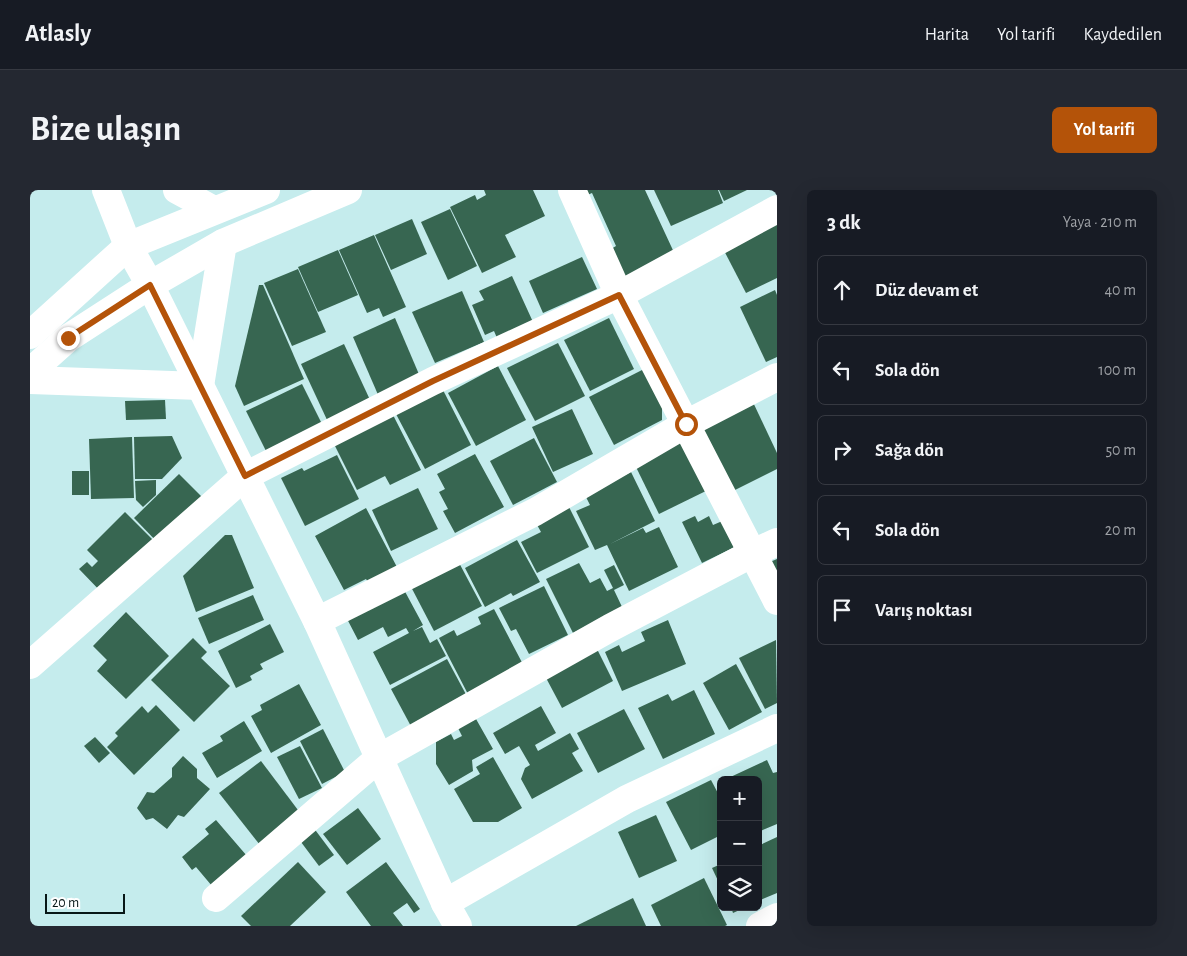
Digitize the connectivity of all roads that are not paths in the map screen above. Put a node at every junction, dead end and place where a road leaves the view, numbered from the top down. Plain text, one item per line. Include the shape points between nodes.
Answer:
1 (106, 190) edge
2 (177, 190) edge
3 (266, 190) edge
4 (348, 190) edge
5 (572, 190) edge
6 (777, 209) edge
7 (214, 210) junction
8 (223, 243) junction
9 (128, 246) junction
10 (150, 285) junction
11 (619, 295) junction
12 (30, 336) edge
13 (30, 372) edge
14 (777, 377) edge
15 (30, 380) edge
16 (200, 386) junction
17 (686, 424) junction
18 (245, 476) junction
19 (765, 548) edge
20 (777, 601) edge
21 (317, 621) junction
22 (30, 664) edge
23 (777, 728) edge
24 (379, 758) junction
25 (216, 898) dead end
26 (777, 917) edge
27 (450, 918) edge
28 (760, 926) edge

1 - 9 street
2 - 7 street
3 - 7 street
4 - 8 street
5 - 11 street
6 - 11 street
7 - 9 street
8 - 10 street
8 - 16 street
9 - 10 street
9 - 12 street
10 - 13 street via 68,338
10 - 16 street
11 - 17 street
11 - 18 street via 433,381
14 - 17 street
15 - 16 street
16 - 18 street
17 - 19 street
17 - 21 street via 535,512
18 - 21 street
18 - 22 street
19 - 20 street
19 - 24 street via 610,628
21 - 24 street
23 - 27 street via 627,799
24 - 25 street
24 - 27 street
26 - 28 street

